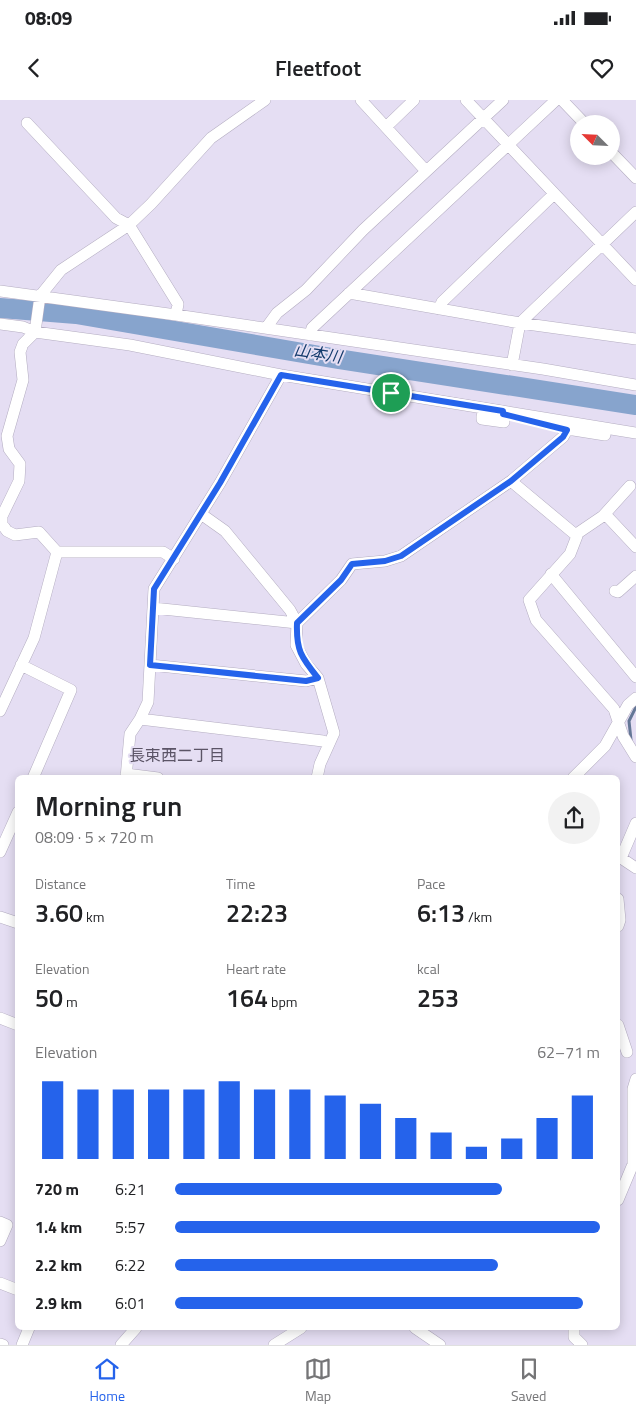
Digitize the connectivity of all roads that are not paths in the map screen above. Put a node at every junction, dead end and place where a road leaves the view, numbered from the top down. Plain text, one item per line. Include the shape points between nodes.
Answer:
1 (265, 100) edge
2 (361, 100) edge
3 (414, 100) edge
4 (466, 100) edge
5 (503, 100) edge
6 (556, 100) edge
7 (562, 100) edge
8 (576, 115) edge
9 (484, 118) junction
10 (27, 123) dead end
11 (386, 127) junction
12 (508, 145) junction
13 (620, 161) edge
14 (426, 172) junction
15 (636, 178) edge
16 (554, 194) junction
17 (636, 212) edge
18 (129, 225) junction
19 (602, 244) junction
20 (636, 280) edge
21 (0, 291) edge
22 (349, 293) junction
23 (40, 296) junction
24 (439, 309) junction
25 (176, 315) junction
26 (520, 323) junction
27 (0, 324) edge
28 (266, 328) junction
29 (35, 332) junction
30 (310, 335) junction
31 (636, 340) edge
32 (512, 365) junction
33 (281, 375) junction
34 (636, 385) edge
35 (482, 416) dead end
36 (504, 416) junction
37 (567, 430) junction
38 (636, 432) edge
39 (636, 440) edge
40 (511, 481) junction
41 (633, 491) edge
42 (201, 514) junction
43 (605, 514) junction
44 (575, 535) junction
45 (636, 547) edge
46 (58, 552) junction
47 (174, 559) junction
48 (551, 574) junction
49 (636, 576) edge
50 (616, 591) dead end
51 (153, 608) junction
52 (297, 623) junction
53 (21, 665) junction
54 (150, 665) junction
55 (636, 677) edge
56 (318, 678) junction
57 (636, 698) edge
58 (0, 711) edge
59 (140, 719) junction
60 (618, 722) junction
61 (329, 744) junction
62 (636, 757) edge
63 (34, 775) edge
64 (126, 775) edge
65 (318, 775) edge
66 (576, 775) edge
67 (15, 819) edge
68 (636, 823) edge
69 (0, 852) edge
70 (636, 868) edge
71 (0, 917) edge
72 (15, 923) edge
73 (0, 1018) edge
74 (15, 1024) edge
75 (620, 1031) edge
76 (627, 1052) edge
77 (636, 1079) edge
78 (622, 1178) edge
79 (0, 1222) edge
80 (0, 1241) edge
81 (0, 1283) edge
82 (15, 1289) edge
83 (28, 1330) edge
84 (134, 1330) edge
85 (298, 1330) edge
86 (418, 1330) edge
87 (574, 1330) edge
88 (22, 1345) edge
89 (121, 1345) edge
90 (274, 1345) edge
91 (440, 1345) edge
92 (582, 1345) edge

1 - 18 street via 211,138
2 - 11 street
3 - 11 street
4 - 9 street
5 - 9 street
6 - 12 street
7 - 8 street
9 - 12 street
9 - 14 street
10 - 18 street via 116,218
11 - 14 street
12 - 16 street
12 - 22 street
13 - 15 street
14 - 28 street via 363,230 306,290 277,313
16 - 19 street
16 - 24 street via 442,302
17 - 19 street
18 - 23 street via 61,270
18 - 25 street via 178,304
19 - 20 street
19 - 26 street
21 - 23 street
22 - 24 street
22 - 30 street via 312,328
23 - 25 street
23 - 29 street
24 - 26 street
25 - 28 street
26 - 31 street
26 - 32 street
27 - 29 street
28 - 30 street
29 - 33 street via 130,345
29 - 46 street via 20,352 23,380 7,436 9,449 20,464 19,481 2,516 2,524 16,535 40,532
30 - 32 street
32 - 34 street
33 - 36 street
33 - 42 street
35 - 36 street via 482,419
36 - 37 street
36 - 38 street
37 - 39 street
37 - 40 street
40 - 44 street
40 - 52 street via 401,556 352,564 341,580
41 - 43 street
42 - 47 street
42 - 52 street via 225,530
43 - 44 street
43 - 45 street
44 - 48 street via 570,554
46 - 47 street via 162,552
46 - 53 street via 34,638
47 - 51 street via 154,589
48 - 55 street
48 - 60 street via 529,600 536,620 614,709
49 - 50 street
51 - 52 street
51 - 54 street
52 - 56 street via 296,645
53 - 58 street
53 - 63 street via 71,690
54 - 56 street via 306,681
54 - 59 street via 148,702
56 - 61 street via 334,734
57 - 60 street
59 - 61 street
59 - 64 street via 130,734
60 - 62 street
60 - 66 street via 605,746
61 - 65 street
67 - 69 street
68 - 70 street via 621,858
71 - 72 street
73 - 74 street
75 - 76 street
77 - 78 street via 633,1089 633,1164
79 - 80 street via 6,1225
81 - 82 street
83 - 88 street
84 - 89 street
85 - 90 street
86 - 91 street
87 - 92 street via 574,1337

